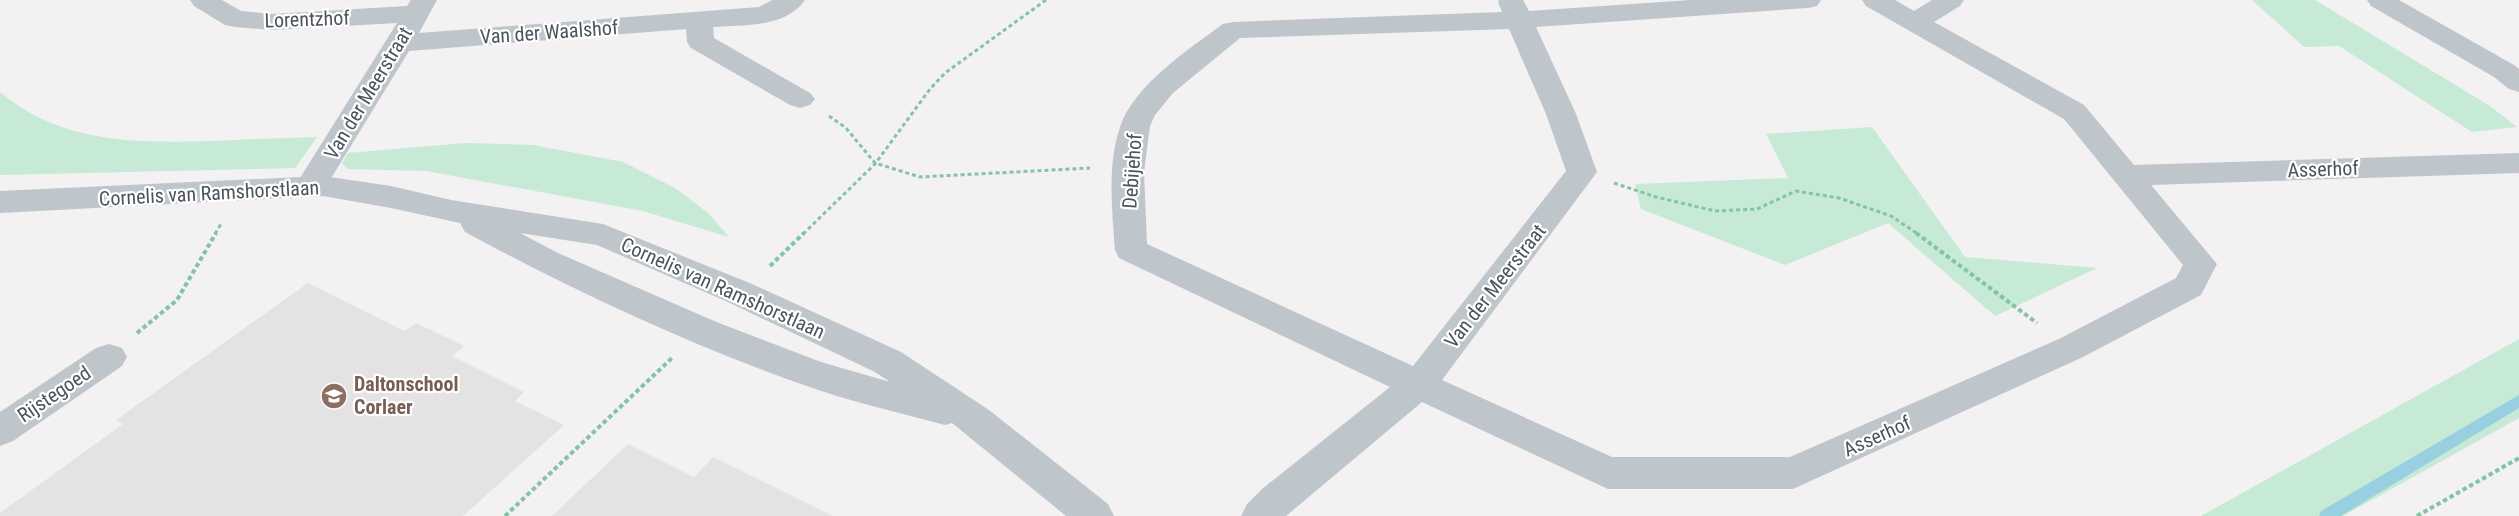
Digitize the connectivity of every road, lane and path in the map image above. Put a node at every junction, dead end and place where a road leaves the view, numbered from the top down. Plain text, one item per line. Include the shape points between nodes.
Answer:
1 (203, 0) edge
2 (792, 0) edge
3 (1046, 0) edge
4 (1808, 0) edge
5 (1875, 0) edge
6 (1951, 0) edge
7 (2380, 0) edge
8 (419, 7) edge
9 (1514, 10) edge
10 (698, 20) junction
11 (1915, 22) junction
12 (400, 43) junction
13 (2519, 83) edge
14 (800, 99) joint
15 (2519, 163) edge
16 (875, 164) junction
17 (1129, 166) junction
18 (1582, 172) junction
19 (2128, 175) junction
20 (310, 186) junction
21 (238, 192) junction
22 (0, 202) edge
23 (451, 211) junction
24 (740, 293) junction
25 (702, 330) junction
26 (2071, 348) junction
27 (108, 357) joint
28 (1419, 384) junction
29 (976, 420) junction
30 (0, 431) edge
31 (2519, 458) edge
32 (1089, 514) edge
33 (505, 516) edge
34 (1261, 516) edge
35 (2417, 516) edge

1 - 8 street, Lorentzhof via 235,19 272,22
2 - 10 street, Van der Waalshof via 765,15
3 - 16 path via 945,73
4 - 9 street
5 - 11 street, Asserhof
6 - 11 street
7 - 13 street
8 - 12 street, Van der Meerstraat
9 - 17 street, Debijehof via 1233,30 1153,97 1136,124
9 - 18 street via 1561,114
10 - 12 street, Van der Waalshof
10 - 14 street via 701,42
11 - 19 street, Asserhof via 2074,112
12 - 20 street, Van der Meerstraat
14 - 16 path via 840,123
15 - 19 street, Asserhof
16 - 17 path via 920,177
16 - 24 path
17 - 28 street, Debijehof via 1131,250
18 - 26 path via 1656,197 1715,211 1757,210 1796,191 1839,198 1881,212 1931,243
18 - 28 street, Van der Meerstraat
19 - 26 street, Asserhof via 2200,264 2189,286
20 - 21 street, Cornelis van Ramshorstlaan
20 - 23 street, Cornelis van Ramshorstlaan via 391,197
21 - 22 street, Cornelis van Ramshorstlaan
21 - 27 path via 177,300
23 - 24 street, Cornelis van Ramshorstlaan via 603,236
23 - 25 street, Cornelis van Ramshorstlaan via 546,261
24 - 29 street, Cornelis van Ramshorstlaan via 888,362
25 - 29 street, Cornelis van Ramshorstlaan via 813,374
25 - 33 path
26 - 28 street, Asserhof via 1793,473 1608,473
27 - 30 street, Rijstegoed
28 - 34 street, Van der Meerstraat
29 - 32 street, Cornelis van Ramshorstlaan
31 - 35 path

